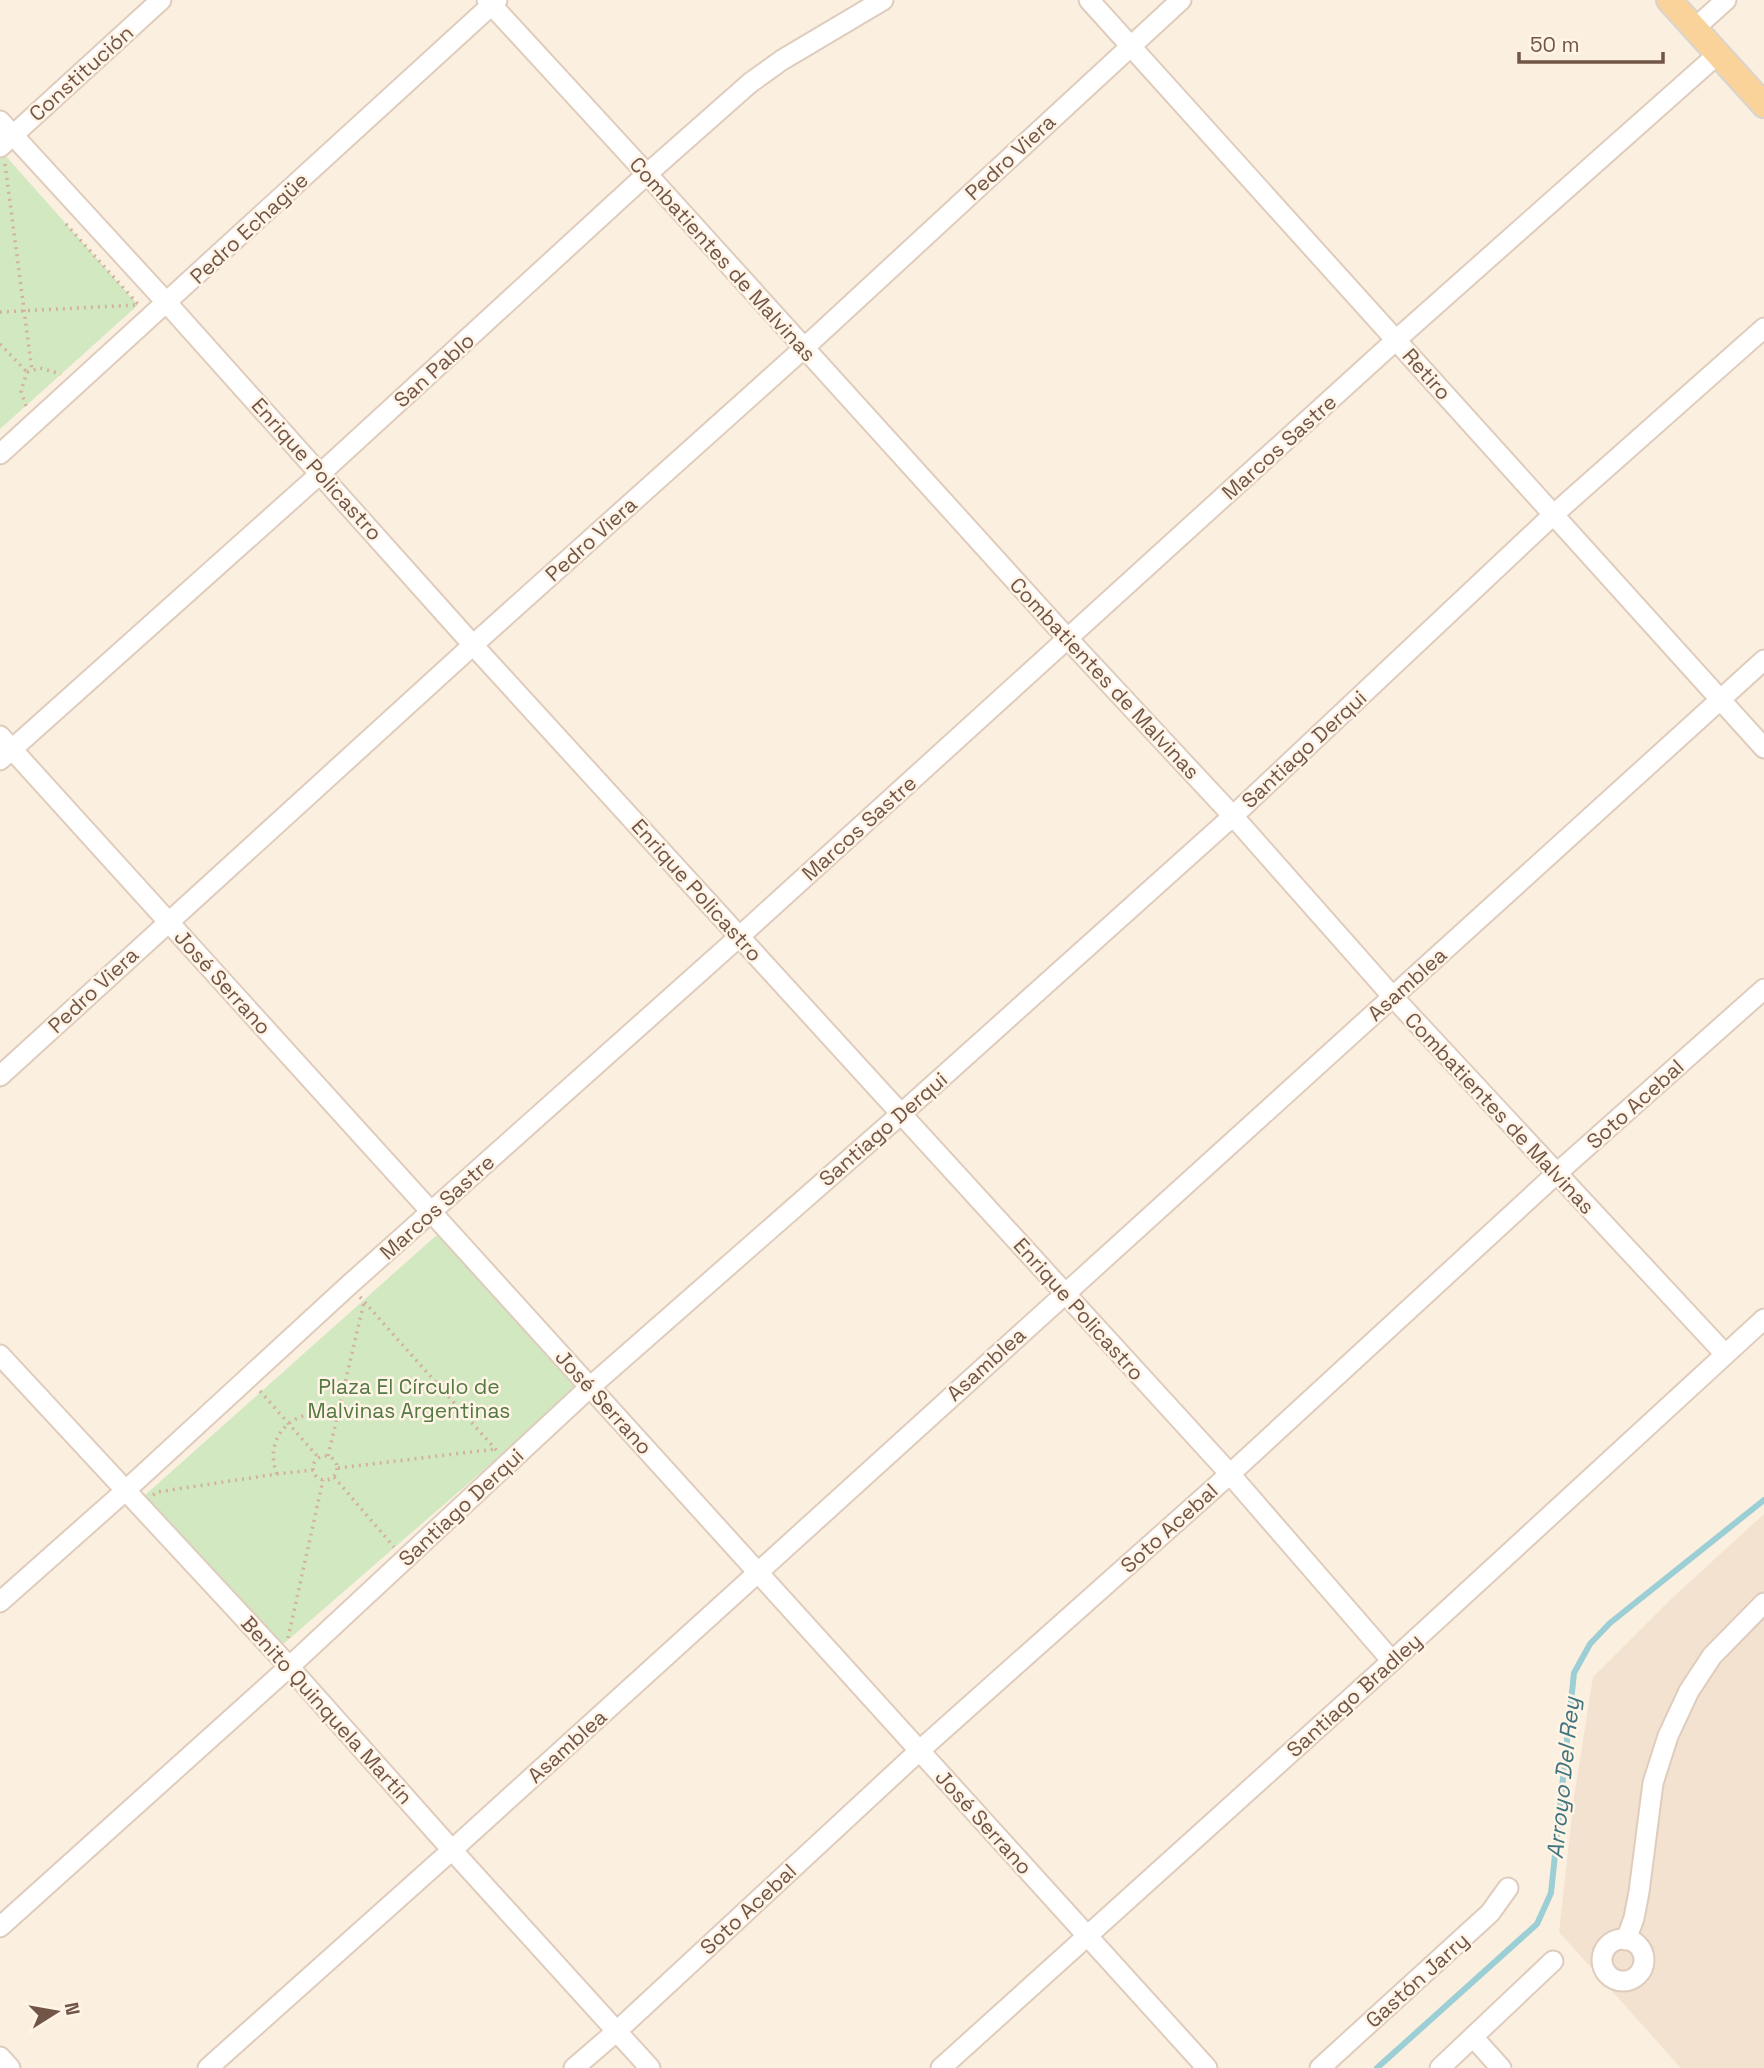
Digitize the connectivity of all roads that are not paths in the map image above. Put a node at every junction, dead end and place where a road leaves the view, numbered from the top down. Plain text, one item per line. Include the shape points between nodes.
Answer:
1 (161, 0) edge
2 (883, 0) edge
3 (1089, 0) edge
4 (1181, 0) edge
5 (1670, 0) edge
6 (1726, 0) edge
7 (492, 2) edge
8 (1695, 28) junction
9 (1131, 46) junction
10 (1718, 54) junction
11 (1764, 104) edge
12 (4, 134) edge
13 (647, 174) junction
14 (167, 303) junction
15 (1764, 328) edge
16 (1396, 340) junction
17 (804, 348) junction
18 (0, 454) edge
19 (321, 473) junction
20 (1553, 514) junction
21 (1067, 638) junction
22 (473, 645) junction
23 (1764, 660) edge
24 (1720, 699) junction
25 (1764, 748) edge
26 (4, 749) edge
27 (1233, 816) junction
28 (168, 922) junction
29 (740, 936) junction
30 (1764, 989) edge
31 (1393, 997) junction
32 (0, 1076) edge
33 (901, 1114) junction
34 (1556, 1174) junction
35 (432, 1212) junction
36 (1064, 1294) junction
37 (1764, 1319) edge
38 (1724, 1354) junction
39 (0, 1355) edge
40 (590, 1387) junction
41 (1230, 1474) junction
42 (132, 1497) junction
43 (758, 1573) junction
44 (0, 1602) edge
45 (1764, 1603) edge
46 (1392, 1661) junction
47 (286, 1664) junction
48 (919, 1751) junction
49 (452, 1850) junction
50 (1508, 1888) dead end
51 (0, 1927) edge
52 (1088, 1936) junction
53 (1626, 1940) dead end
54 (1553, 1961) dead end
55 (617, 2031) junction
56 (1473, 2037) junction
57 (0, 2057) edge
58 (10, 2068) edge
59 (208, 2068) edge
60 (574, 2068) edge
61 (650, 2068) edge
62 (941, 2068) edge
63 (1207, 2068) edge
64 (1320, 2068) edge
65 (1440, 2068) edge
66 (1501, 2068) edge

1 - 12 street, Constitución
2 - 13 street, San Pablo via 750,83
3 - 9 street, Retiro
4 - 9 street, Pedro Viera
5 - 8 main road
6 - 8 street
7 - 13 street, Combatientes de Malvinas
7 - 14 street, Pedro Echagüe
8 - 10 main road
9 - 16 street, Retiro
9 - 17 street, Pedro Viera
10 - 11 main road
10 - 16 street, Marcos Sastre
12 - 14 street, Enrique Policastro
13 - 17 street, Combatientes de Malvinas
13 - 19 street, San Pablo
14 - 18 street, Pedro Echagüe
14 - 19 street, Enrique Policastro
15 - 20 street, Santiago Derqui
16 - 20 street, Retiro
16 - 21 street, Marcos Sastre
17 - 21 street, Combatientes de Malvinas
17 - 22 street, Pedro Viera
19 - 22 street, Enrique Policastro
19 - 26 street, San Pablo
20 - 24 street, Retiro
20 - 27 street, Santiago Derqui
21 - 27 street, Combatientes de Malvinas
21 - 29 street, Marcos Sastre
22 - 28 street, Pedro Viera
22 - 29 street, Enrique Policastro
23 - 24 street, Asamblea
24 - 25 street, Retiro
24 - 31 street, Asamblea
26 - 28 street, José Serrano
27 - 31 street, Combatientes de Malvinas
27 - 33 street, Santiago Derqui
28 - 32 street, Pedro Viera
28 - 35 street, José Serrano
29 - 33 street, Enrique Policastro
29 - 35 street, Marcos Sastre
30 - 34 street, Soto Acebal
31 - 34 street, Combatientes de Malvinas
31 - 36 street, Asamblea
33 - 36 street, Enrique Policastro
33 - 40 street, Santiago Derqui
34 - 38 street, Combatientes de Malvinas
34 - 41 street, Soto Acebal
35 - 40 street, José Serrano
35 - 42 street, Marcos Sastre via 248,1378
36 - 41 street, Enrique Policastro
36 - 43 street, Asamblea
37 - 38 street, Santiago Bradley
38 - 46 street, Santiago Bradley
39 - 42 street, Benito Quinquela Martín
40 - 43 street, José Serrano
40 - 47 street, Santiago Derqui via 502,1456 404,1559
41 - 46 street, Enrique Policastro
41 - 48 street, Soto Acebal
42 - 44 street, Marcos Sastre
42 - 47 street, Benito Quinquela Martín
43 - 48 street, José Serrano
43 - 49 street, Asamblea
45 - 53 street via 1712,1656 1668,1736 1653,1783 1639,1892
46 - 52 street, Santiago Bradley
47 - 49 street, Benito Quinquela Martín
47 - 51 street, Santiago Derqui
48 - 52 street, José Serrano
48 - 55 street, Soto Acebal
49 - 55 street, Benito Quinquela Martín
49 - 59 street, Asamblea
50 - 64 street, Gastón Jarry via 1490,1913
52 - 62 street, Santiago Bradley
52 - 63 street, José Serrano
54 - 56 street
55 - 60 street, Soto Acebal
55 - 61 street, Benito Quinquela Martín
56 - 65 street
56 - 66 street
57 - 58 street

